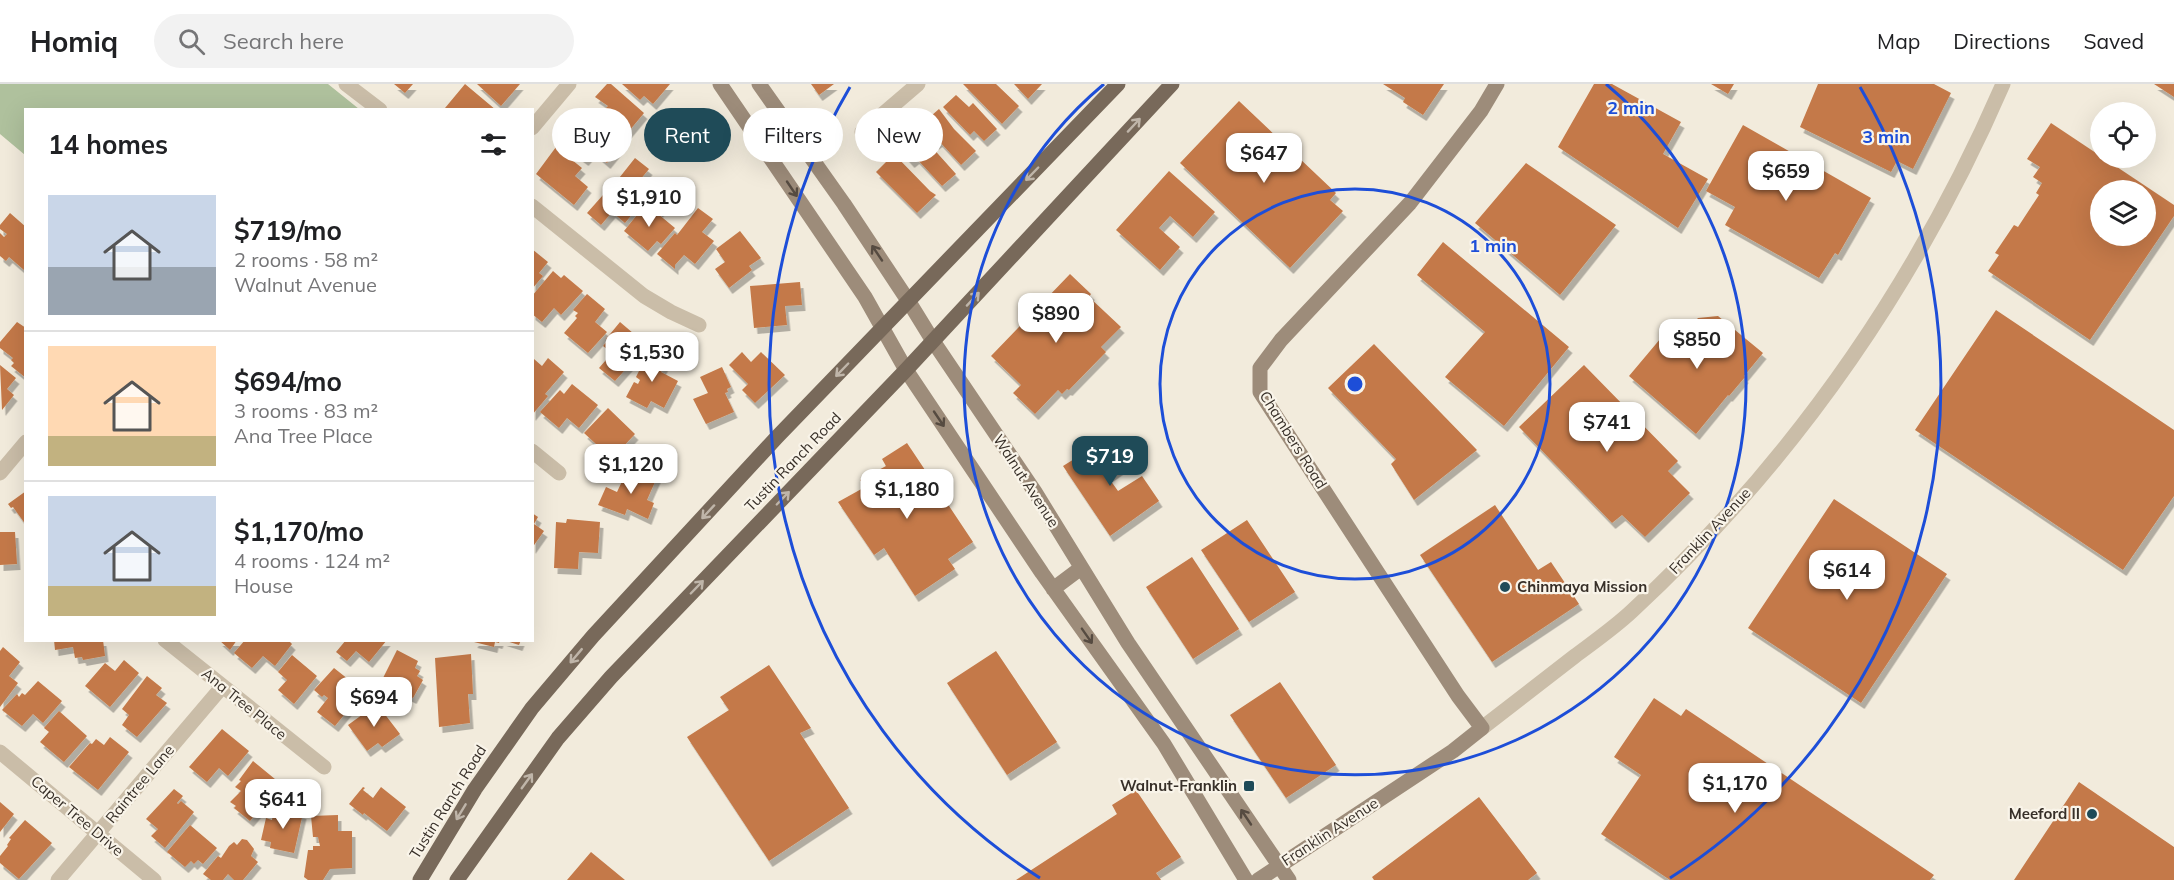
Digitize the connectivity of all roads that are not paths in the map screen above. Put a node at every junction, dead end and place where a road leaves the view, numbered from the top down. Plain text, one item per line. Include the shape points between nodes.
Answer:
1 (346, 84) edge
2 (569, 84) edge
3 (720, 84) edge
4 (759, 84) edge
5 (918, 84) edge
6 (1118, 84) edge
7 (1172, 84) edge
8 (1497, 84) edge
9 (2003, 84) edge
10 (377, 108) edge
11 (890, 108) edge
12 (534, 126) edge
13 (534, 208) edge
14 (909, 302) junction
15 (699, 325) dead end
16 (883, 328) junction
17 (933, 341) junction
18 (906, 370) junction
19 (24, 444) edge
20 (534, 453) edge
21 (0, 473) edge
22 (559, 473) dead end
23 (1082, 568) junction
24 (1053, 589) junction
25 (167, 642) edge
26 (222, 687) junction
27 (1482, 728) junction
28 (0, 752) edge
29 (324, 767) dead end
30 (98, 834) junction
31 (1279, 866) junction
32 (58, 880) edge
33 (154, 880) edge
34 (420, 880) edge
35 (457, 880) edge
36 (1246, 880) edge
37 (1258, 880) edge
38 (1289, 880) edge

1 - 10 street
2 - 12 street
3 -> 16 main road via 866,297
14 -> 4 main road, Walnut Avenue
5 - 11 street
6 -> 14 main road, Tustin Ranch Road
17 -> 7 main road, Tustin Ranch Road
8 - 27 main road, Chambers Road via 1481,111 1410,203 1281,340 1260,368 1260,392
9 - 27 street, Franklin Avenue via 1913,264 1811,417 1740,500 1632,612
13 - 15 street via 644,296
14 - 16 main road, Tustin Ranch Road
14 - 17 main road, Walnut Avenue
16 - 18 main road
16 -> 34 main road, Tustin Ranch Road via 676,545 540,699 475,789
17 - 18 main road, Tustin Ranch Road
17 - 23 main road, Walnut Avenue
18 -> 24 main road
35 -> 18 main road, Tustin Ranch Road via 558,738 611,677
19 - 21 street
20 - 22 street
23 - 24 main road
31 -> 23 main road, Walnut Avenue
24 -> 36 main road via 1164,744
25 - 26 street, Ana Tree Place
26 - 29 street, Ana Tree Place
26 - 30 street, Raintree Lane
27 - 31 main road, Franklin Avenue
28 - 30 street, Caper Tree Drive
30 - 32 street, Raintree Lane
30 - 33 street, Caper Tree Drive
31 - 37 main road, Franklin Avenue
31 - 38 main road, Walnut Avenue

